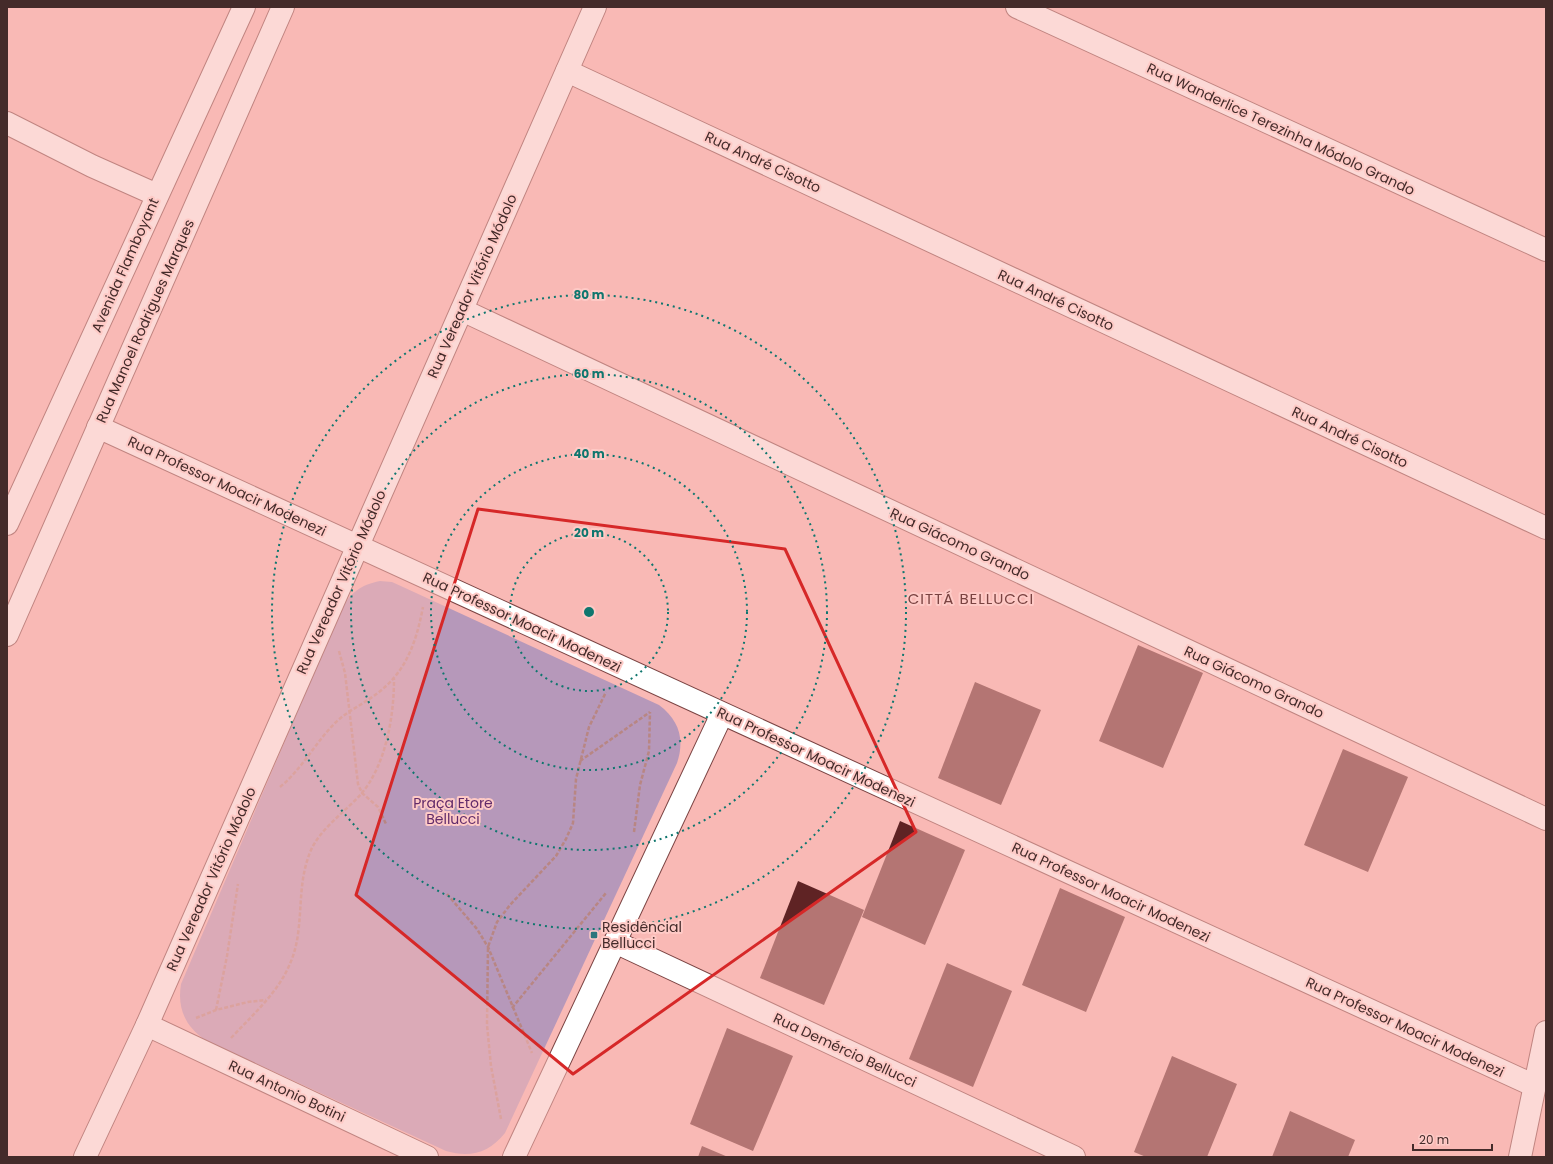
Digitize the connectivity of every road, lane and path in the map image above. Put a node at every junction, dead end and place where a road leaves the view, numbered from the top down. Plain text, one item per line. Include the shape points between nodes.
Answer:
1 (244, 7) edge
2 (284, 7) edge
3 (595, 7) edge
4 (1017, 7) edge
5 (567, 71) junction
6 (7, 123) edge
7 (157, 195) junction
8 (1546, 250) edge
9 (462, 310) junction
10 (98, 427) junction
11 (7, 524) edge
12 (1546, 528) edge
13 (356, 546) junction
14 (423, 607) dead end
15 (7, 635) edge
16 (337, 643) dead end
17 (394, 679) junction
18 (606, 692) dead end
19 (349, 711) junction
20 (722, 714) junction
21 (580, 760) junction
22 (278, 789) dead end
23 (362, 792) junction
24 (1546, 819) edge
25 (386, 824) dead end
26 (634, 832) dead end
27 (239, 878) dead end
28 (606, 893) dead end
29 (447, 894) dead end
30 (615, 942) junction
31 (488, 947) junction
32 (266, 1000) junction
33 (512, 1008) junction
34 (216, 1010) junction
35 (196, 1018) dead end
36 (147, 1025) junction
37 (1546, 1032) edge
38 (229, 1040) dead end
39 (532, 1053) dead end
40 (1535, 1086) junction
41 (502, 1119) dead end
42 (85, 1157) edge
43 (427, 1157) edge
44 (514, 1157) edge
45 (1074, 1157) edge
46 (1520, 1157) edge

1 - 7 street, Avenida Flamboyant
2 - 10 street, Rua Manoel Rodrigues Marques
3 - 5 street, Rua Vereador Vitório Módolo
4 - 8 street, Rua Wanderlice Terezinha Módolo Grando
5 - 9 street, Rua Vereador Vitório Módolo
5 - 12 street, Rua André Cisotto
6 - 7 street
7 - 11 street, Avenida Flamboyant
9 - 13 street, Rua Vereador Vitório Módolo
9 - 24 street, Rua Giácomo Grando
10 - 13 street, Rua Professor Moacir Modenezi
10 - 15 street, Rua Manoel Rodrigues Marques
13 - 20 street, Rua Professor Moacir Modenezi
13 - 36 street, Rua Vereador Vitório Módolo
14 - 17 path via 412,648
16 - 19 path via 345,673
17 - 19 path via 374,696
17 - 23 path via 392,719 387,738 381,757
18 - 21 path via 589,727
19 - 22 path via 315,745 294,775
19 - 23 path via 358,784
20 - 30 street
20 - 40 street, Rua Professor Moacir Modenezi
21 - 26 path via 650,712 649,751 640,785
21 - 31 path via 573,823 566,839 556,856 497,922
23 - 25 path via 378,807
23 - 32 path via 329,825 312,849 300,891 295,949 284,977
27 - 34 path
28 - 33 path
29 - 31 path via 477,929
30 - 44 street
30 - 45 street, Rua Demércio Bellucci
31 - 33 path
31 - 41 path via 487,1025 491,1066
32 - 34 path
32 - 38 path
33 - 39 path
34 - 35 path
36 - 42 street, Rua Vereador Vitório Módolo
36 - 43 street, Rua Antonio Botini
37 - 40 street
40 - 46 street

